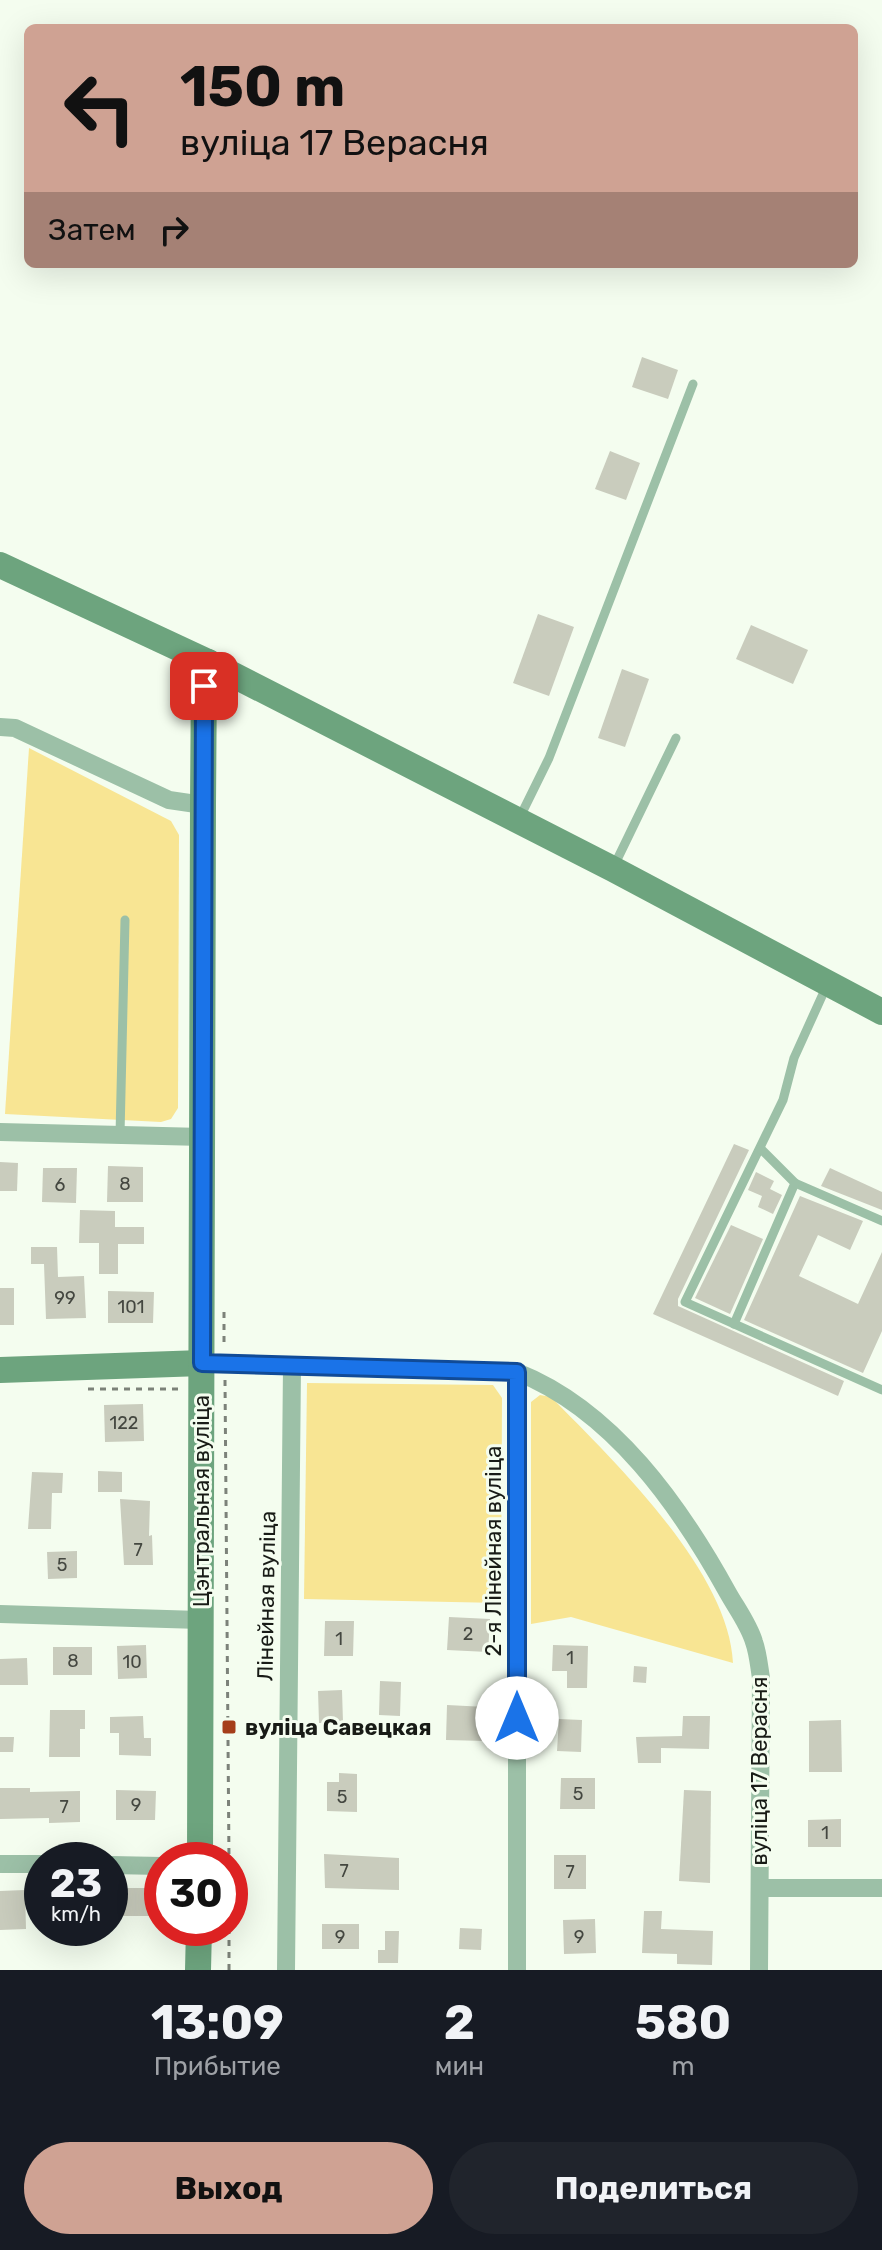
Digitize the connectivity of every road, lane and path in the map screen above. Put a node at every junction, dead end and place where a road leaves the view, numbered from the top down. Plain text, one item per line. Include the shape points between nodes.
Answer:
1 (693, 384) dead end
2 (0, 565) edge
3 (208, 662) junction
4 (0, 727) edge
5 (676, 738) dead end
6 (203, 805) junction
7 (519, 820) junction
8 (613, 869) junction
9 (125, 920) dead end
10 (827, 985) junction
11 (882, 1012) edge
12 (0, 1132) edge
13 (120, 1135) junction
14 (203, 1137) junction
15 (761, 1149) junction
16 (795, 1183) junction
17 (882, 1221) edge
18 (734, 1324) junction
19 (292, 1366) junction
20 (0, 1370) edge
21 (517, 1372) junction
22 (210, 1381) junction
23 (78, 1389) dead end
24 (882, 1390) edge
25 (0, 1614) edge
26 (200, 1620) junction
27 (200, 1842) edge
28 (0, 1864) edge
29 (24, 1864) edge
30 (760, 1888) junction
31 (882, 1888) edge
32 (199, 1946) edge
33 (229, 1946) edge
34 (198, 1970) edge
35 (229, 1970) edge
36 (286, 1970) edge
37 (517, 1970) edge
38 (759, 1970) edge

1 - 7 lane via 560,731
2 - 3 street
3 - 6 street, Цэнтральная вуліца
3 - 7 street
4 - 6 street via 15,728 169,800
5 - 8 lane
6 - 14 street, Цэнтральная вуліца
7 - 8 street
8 - 10 street
9 - 13 lane
10 - 11 street
10 - 15 lane
12 - 13 street
13 - 14 street
14 - 22 street, Цэнтральная вуліца
15 - 16 lane
15 - 18 lane via 685,1302
16 - 17 lane
16 - 18 lane
18 - 24 lane
19 - 21 street, вуліца 17 Верасня
19 - 22 street, вуліца 17 Верасня
19 - 36 street, Лінейная вуліца
20 - 22 street, вуліца 17 Верасня
21 - 30 street, вуліца 17 Верасня via 542,1381 592,1416 655,1481 709,1558 754,1640 761,1678
21 - 37 street, 2-я Лінейная вуліца
22 - 23 path
22 - 26 street, Цэнтральная вуліца
25 - 26 street
26 - 27 street, Цэнтральная вуліца
28 - 29 street
30 - 31 street
30 - 38 street, вуліца 17 Верасня
32 - 34 street
33 - 35 path

